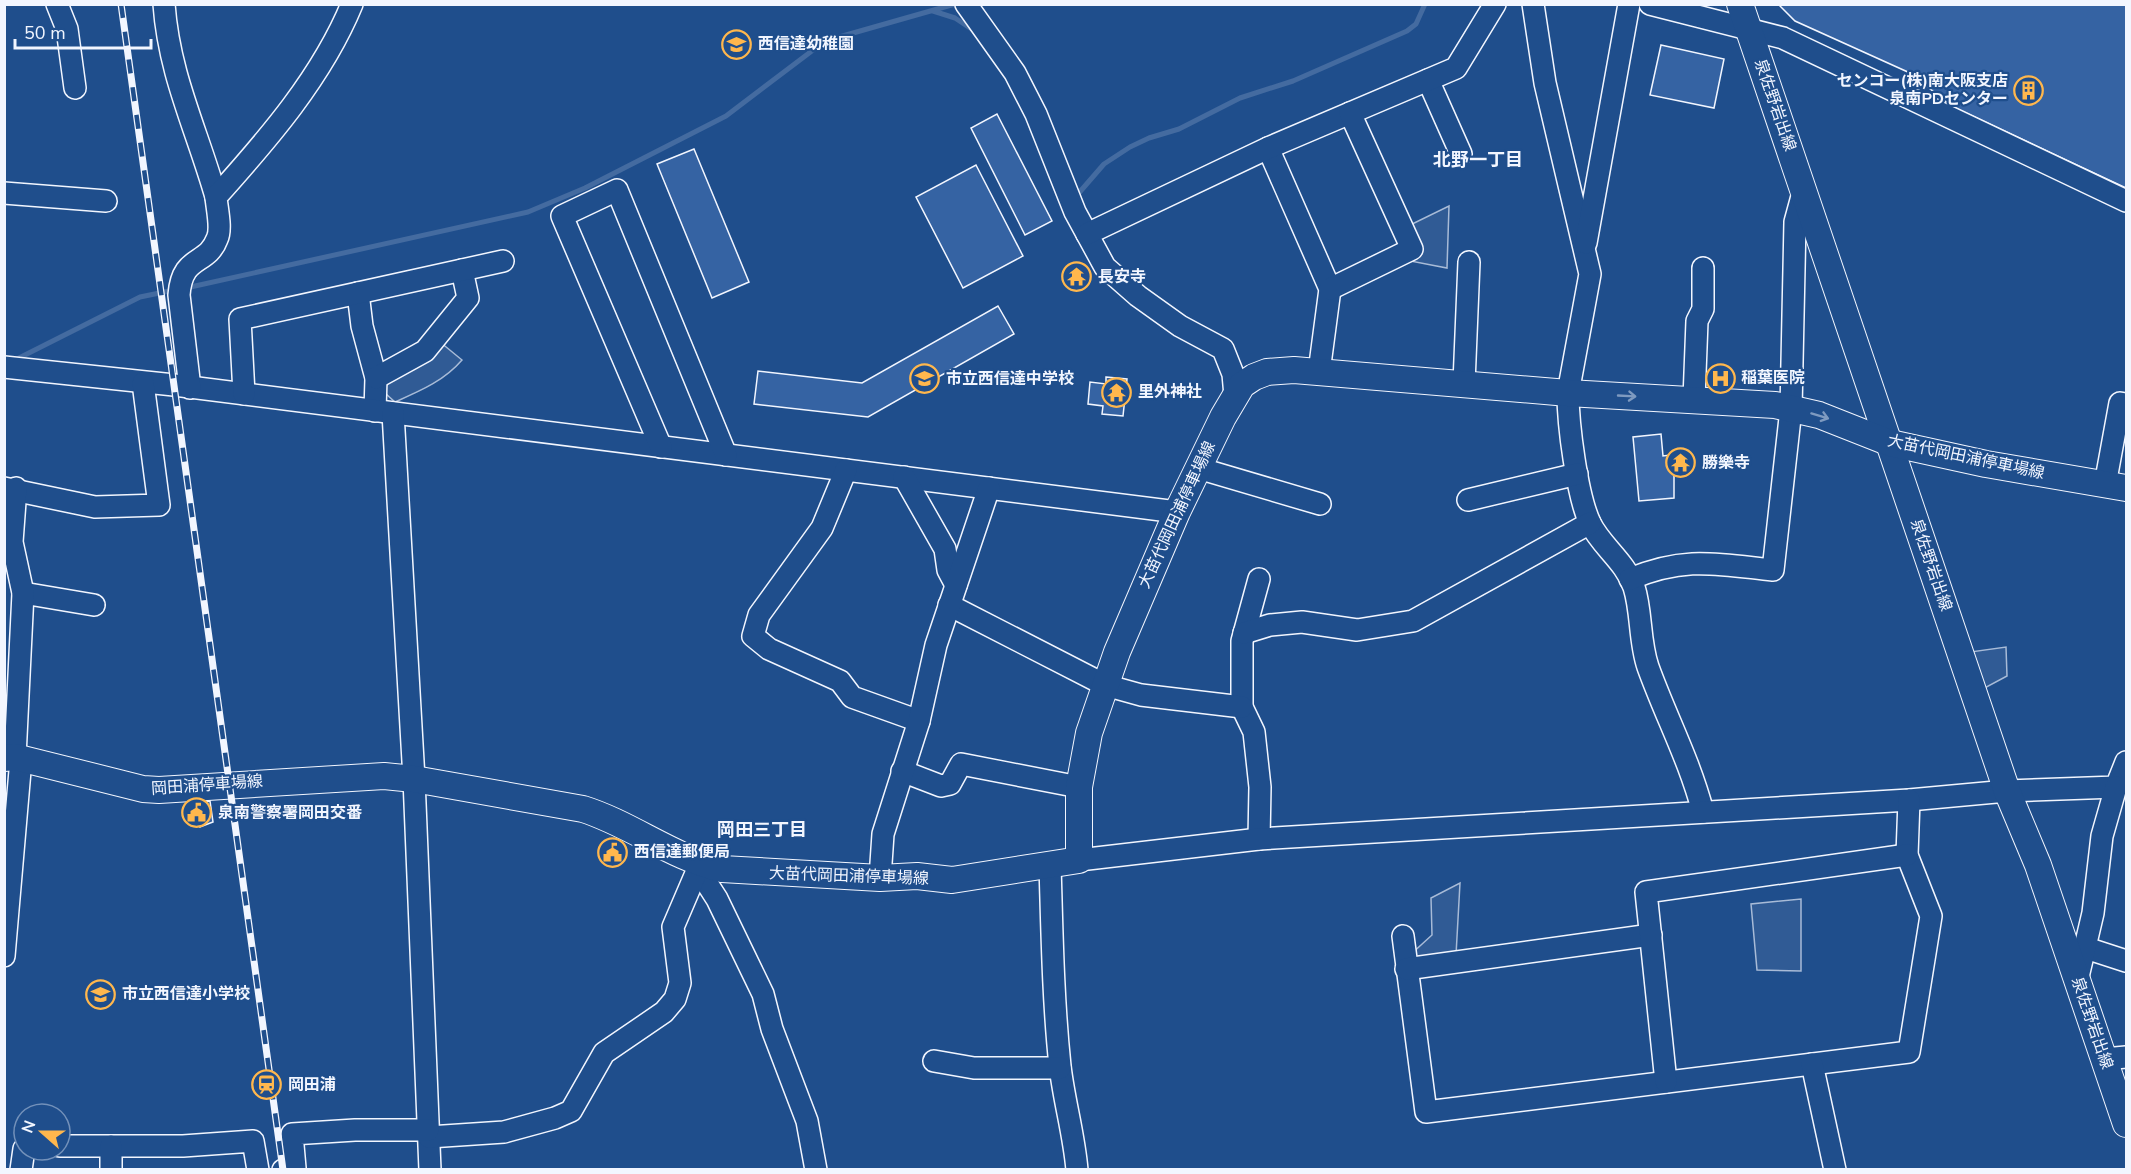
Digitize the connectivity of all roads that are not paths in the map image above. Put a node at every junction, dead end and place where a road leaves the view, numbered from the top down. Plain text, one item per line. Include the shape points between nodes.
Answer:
1 (57, 4) edge
2 (164, 4) edge
3 (352, 4) edge
4 (966, 4) edge
5 (1495, 4) edge
6 (1533, 4) edge
7 (1629, 4) edge
8 (1650, 4) edge
9 (1744, 16) edge
10 (1428, 80) junction
11 (75, 88) dead end
12 (1350, 113) junction
13 (1268, 148) junction
14 (1461, 154) dead end
15 (1804, 189) junction
16 (4, 193) edge
17 (216, 197) junction
18 (106, 201) dead end
19 (2127, 201) edge
20 (1087, 234) junction
21 (1584, 249) junction
22 (503, 261) dead end
23 (1469, 262) dead end
24 (1703, 268) dead end
25 (462, 270) junction
26 (1330, 289) junction
27 (358, 293) junction
28 (4, 367) edge
29 (1320, 372) junction
30 (376, 378) junction
31 (143, 383) junction
32 (1464, 383) junction
33 (190, 388) junction
34 (1568, 393) junction
35 (244, 394) junction
36 (1235, 396) junction
37 (1694, 399) junction
38 (2127, 404) edge
39 (1791, 409) junction
40 (384, 412) junction
41 (1890, 443) junction
42 (661, 447) junction
43 (726, 455) junction
44 (1198, 468) junction
45 (846, 470) junction
46 (1577, 474) junction
47 (904, 477) junction
48 (2116, 487) edge
49 (10, 488) edge
50 (989, 488) junction
51 (1468, 500) dead end
52 (1320, 504) dead end
53 (1177, 512) junction
54 (1590, 523) junction
55 (1259, 579) dead end
56 (1630, 579) junction
57 (23, 593) junction
58 (952, 595) junction
59 (94, 605) dead end
60 (1244, 633) junction
61 (12, 676) edge
62 (1105, 686) junction
63 (1242, 707) junction
64 (919, 721) junction
65 (14, 758) edge
66 (2127, 762) edge
67 (902, 771) junction
68 (414, 779) junction
69 (1079, 787) junction
70 (2116, 787) junction
71 (2007, 791) junction
72 (1910, 800) junction
73 (1703, 812) junction
74 (1259, 839) junction
75 (1907, 855) junction
76 (1078, 860) junction
77 (1050, 865) junction
78 (699, 868) junction
79 (880, 878) junction
80 (1651, 935) junction
81 (1403, 936) dead end
82 (2086, 948) junction
83 (4, 956) edge
84 (2127, 961) edge
85 (1406, 969) junction
86 (2077, 981) junction
87 (2115, 1058) edge
88 (934, 1061) dead end
89 (1812, 1064) junction
90 (1060, 1068) junction
91 (1666, 1082) junction
92 (2127, 1124) edge
93 (428, 1133) junction
94 (72, 1146) edge
95 (111, 1146) junction
96 (111, 1170) edge
97 (258, 1170) edge
98 (283, 1170) edge
99 (430, 1170) edge
100 (816, 1170) edge
101 (1077, 1170) edge
102 (1835, 1170) edge

1 - 11 street via 67,29
2 - 17 street via 166,39 177,82 201,141
3 - 17 street via 336,39 270,136
4 - 20 street via 1015,73
5 - 10 street via 1456,68
6 - 21 street via 1545,83
7 - 21 street
8 - 9 street
9 - 15 main road, 泉佐野岩出線
9 - 19 street
10 - 12 street
10 - 14 street
12 - 13 street
12 - 26 street via 1412,249
13 - 20 street
13 - 26 street
15 - 39 street via 1795,222
15 - 41 main road, 泉佐野岩出線
16 - 18 street
17 - 33 street via 219,237 212,249 188,266 180,280
20 - 36 street via 1105,267 1138,296 1180,326 1223,349 1233,374
21 - 34 street via 1590,274
22 - 25 street
23 - 32 street
24 - 37 street
25 - 27 street
25 - 30 street via 468,298 425,351
26 - 29 street
27 - 30 street
27 - 35 street via 240,319
28 - 31 street
29 - 32 main road, 大苗代岡田浦停車場線
29 - 36 main road, 大苗代岡田浦停車場線 via 1267,372 1242,386
30 - 40 street
31 - 33 street
31 - 49 street via 159,505 95,507
32 - 34 main road, 大苗代岡田浦停車場線
33 - 35 street
34 -> 37 main road, 大苗代岡田浦停車場線
34 - 46 street
35 - 40 street
36 - 44 main road, 大苗代岡田浦停車場線
37 - 39 main road, 大苗代岡田浦停車場線
38 - 48 street via 2120,403
39 -> 41 main road, 大苗代岡田浦停車場線 via 1819,415
39 - 56 street via 1773,570 1679,563
40 - 42 street
40 - 68 street
41 - 48 main road, 大苗代岡田浦停車場線
41 - 71 main road, 泉佐野岩出線
42 - 43 street
42 - 43 street via 562,216 617,190
43 - 45 street
44 - 52 street
44 - 53 main road, 大苗代岡田浦停車場線
45 - 47 street
45 - 64 street via 822,528 759,615 753,636 769,649 840,681 852,697
46 - 51 street
46 - 54 street
47 - 50 street
47 - 58 street via 945,549
49 - 57 street via 12,542
50 - 53 street
50 - 58 street
53 - 62 main road, 大苗代岡田浦停車場線
54 - 56 street
54 - 60 street via 1413,621 1357,630 1302,622 1270,625
55 - 60 street
56 - 73 street via 1648,666 1693,772
57 - 59 street
57 - 61 street
58 - 62 street
58 - 64 street
60 - 63 street
61 - 65 street
62 - 63 street via 1141,695
62 - 69 main road, 大苗代岡田浦停車場線 via 1089,733
63 - 74 street via 1254,732 1260,787
64 - 67 street
65 - 68 main road, 岡田浦停車場線 via 159,790 300,779
65 - 83 street
66 - 70 street
67 - 69 street via 941,786 950,784 961,764
67 - 79 street via 883,834
68 - 78 main road, 大苗代岡田浦停車場線 via 583,809 607,817
68 - 93 street
69 - 76 main road, 大苗代岡田浦停車場線
70 - 71 street
70 - 82 street via 2102,836
71 - 72 street
71 - 86 main road, 泉佐野岩出線 via 2038,865
72 - 73 street
72 - 75 street
73 - 74 street
74 - 76 street
75 - 80 street via 1646,892
75 - 89 street via 1931,916 1909,1052
76 - 77 main road, 大苗代岡田浦停車場線
77 - 79 main road, 大苗代岡田浦停車場線 via 952,880 917,876
77 - 90 street
78 - 79 main road, 大苗代岡田浦停車場線
78 - 93 street via 673,927 680,983 675,999 664,1012 604,1053 571,1111 504,1132
78 - 100 street via 763,994 807,1121
80 - 85 street
80 - 91 street
81 - 85 street
82 - 84 street
82 - 86 street
85 - 91 street via 1426,1112
86 - 87 main road, 泉佐野岩出線
87 - 92 main road, 泉佐野岩出線
88 - 90 street via 974,1068
89 - 91 street
89 - 102 street
90 - 101 street via 1074,1132
93 - 98 street via 355,1130 292,1134 295,1168
93 - 99 street
94 - 95 street
95 - 96 street
95 - 97 street via 253,1141

